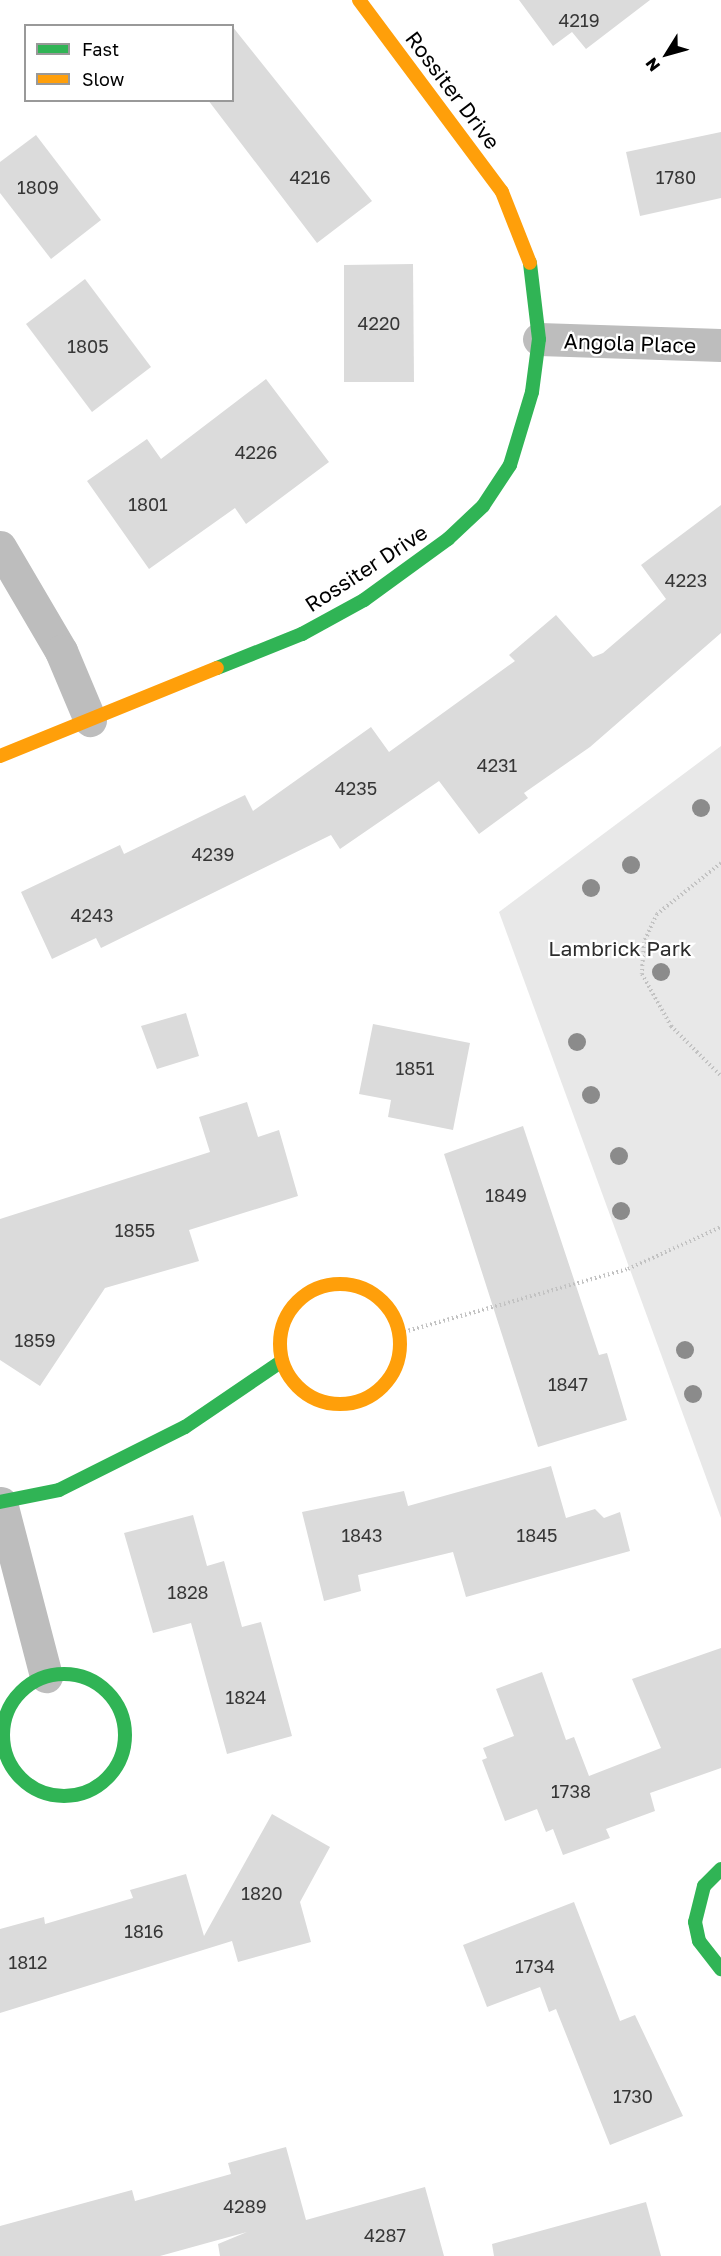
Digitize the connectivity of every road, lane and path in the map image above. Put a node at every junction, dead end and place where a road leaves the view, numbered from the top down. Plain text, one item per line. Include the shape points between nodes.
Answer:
1 (359, 0) edge
2 (539, 339) junction
3 (721, 345) edge
4 (0, 547) edge
5 (90, 720) junction
6 (0, 756) edge
7 (721, 863) edge
8 (721, 1076) edge
9 (721, 1227) edge
10 (400, 1333) junction
11 (282, 1361) junction
12 (1, 1502) edge
13 (46, 1676) junction
14 (721, 1869) edge
15 (721, 1969) edge

1 - 2 street, Rossiter Drive via 502,192 531,266
2 - 3 street, Angola Place
2 - 5 street, Rossiter Drive via 532,393 510,465 483,506 448,539 373,594 302,634
4 - 5 street via 56,641
5 - 6 street, Rossiter Drive
7 - 8 path via 657,914 644,942 642,974 671,1026
9 - 10 path via 628,1269
10 - 11 street via 394,1372 382,1389 345,1405 306,1394
10 - 11 street via 381,1299 345,1284 326,1286 293,1306 279,1342
11 - 12 street via 184,1427 59,1490
12 - 13 street
13 - 13 street via 12,1701 3,1742 22,1780 40,1791 79,1795 97,1786 121,1756 123,1718 101,1687 84,1677
14 - 15 street via 704,1886 695,1922 699,1941

